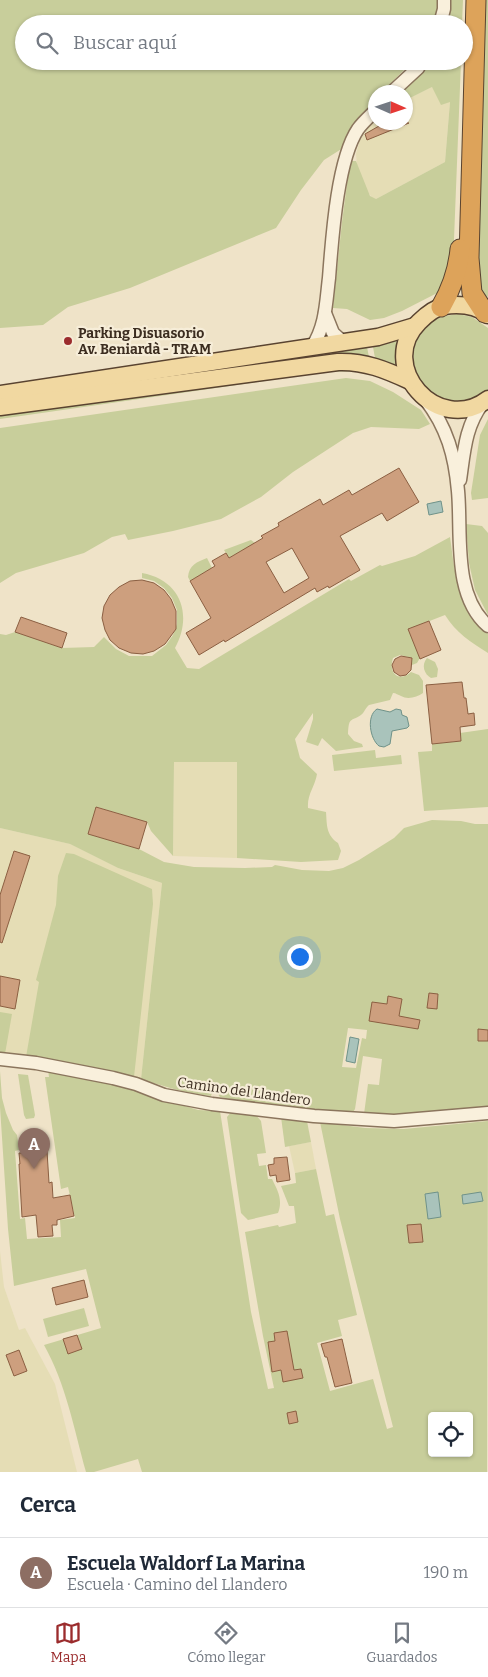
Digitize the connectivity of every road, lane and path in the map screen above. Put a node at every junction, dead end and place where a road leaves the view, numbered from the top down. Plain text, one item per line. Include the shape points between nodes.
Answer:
1 (444, 0) edge
2 (470, 0) edge
3 (476, 0) edge
4 (442, 15) edge
5 (469, 15) edge
6 (416, 70) edge
7 (467, 70) edge
8 (400, 85) edge
9 (368, 118) edge
10 (441, 307) junction
11 (325, 313) junction
12 (487, 314) edge
13 (415, 326) junction
14 (343, 342) junction
15 (312, 348) junction
16 (410, 381) junction
17 (0, 394) edge
18 (426, 399) junction
19 (486, 401) edge
20 (0, 407) edge
21 (458, 490) junction
22 (488, 626) edge
23 (0, 1059) edge
24 (488, 1112) edge

1 - 4 street
2 - 5 highway
3 - 12 highway via 468,258 472,293
6 - 8 street
7 - 10 highway via 459,263 450,292
9 - 11 street via 357,130 346,154
10 - 12 main road via 471,306
10 - 13 main road via 426,314
11 - 14 street via 333,333
11 - 15 street via 320,336
13 - 14 main road via 378,337
13 - 16 main road via 405,353
14 - 15 main road
15 - 17 main road
16 - 18 main road
16 - 20 main road via 378,367 350,361
18 - 19 main road via 454,409 469,408
18 - 21 street via 448,437
19 - 21 street via 474,414 470,426
21 - 22 street via 461,567 471,600
23 - 24 street, Camino del Llandero via 114,1078 164,1095 314,1116 394,1121

